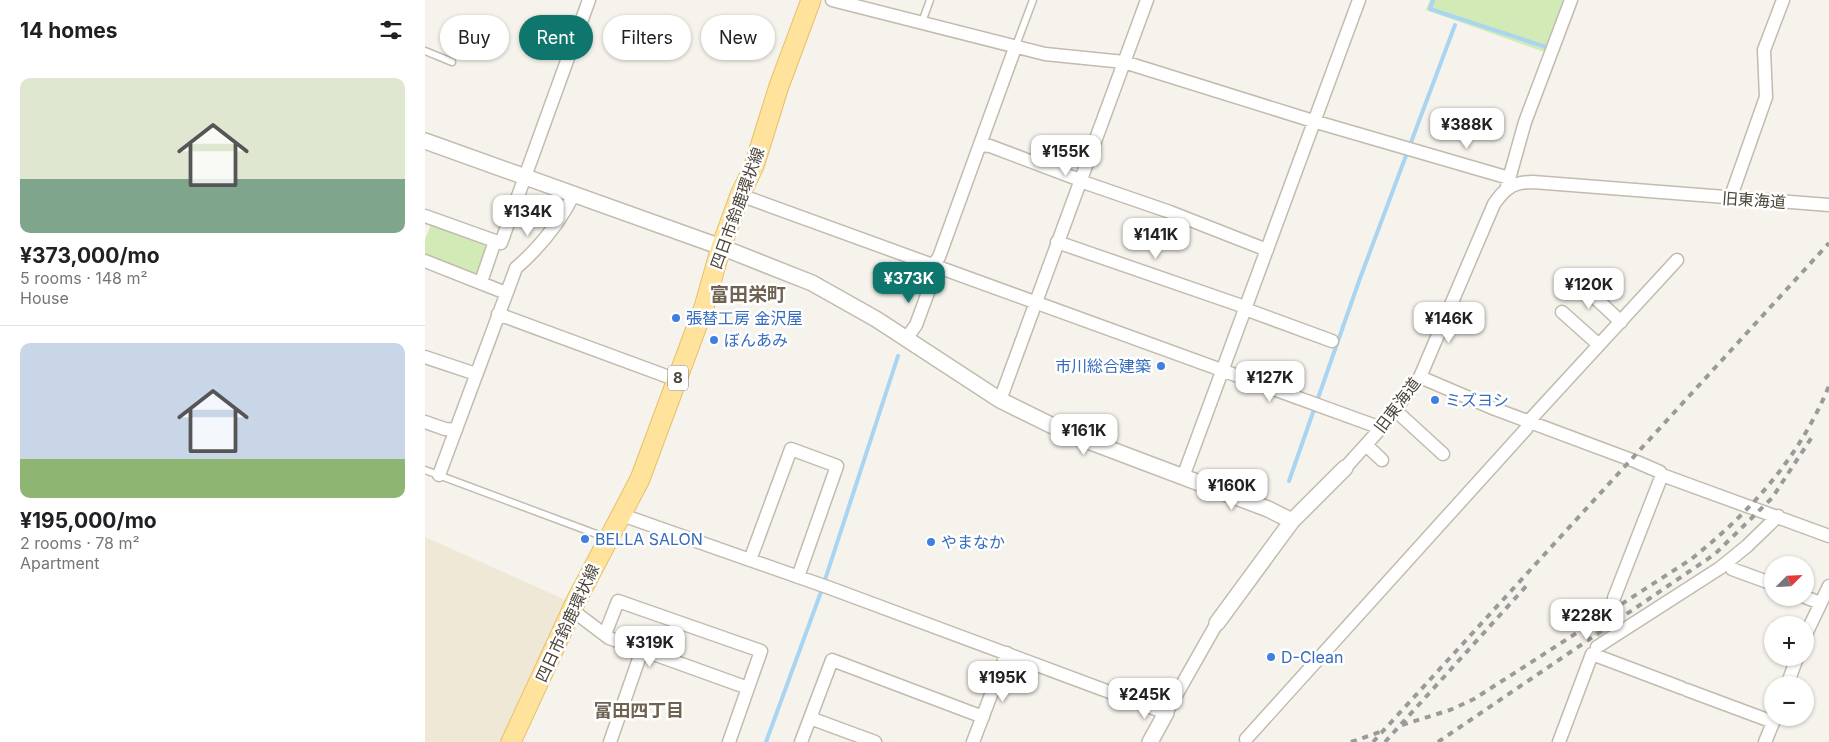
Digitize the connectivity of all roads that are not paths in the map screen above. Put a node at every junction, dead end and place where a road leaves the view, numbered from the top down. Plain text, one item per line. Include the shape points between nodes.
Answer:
1 (589, 0) edge
2 (811, 0) edge
3 (832, 0) edge
4 (930, 0) edge
5 (1033, 0) edge
6 (1147, 0) edge
7 (1359, 0) edge
8 (1571, 0) edge
9 (1783, 0) edge
10 (859, 3) edge
11 (922, 22) junction
12 (1015, 48) junction
13 (425, 51) edge
14 (452, 62) dead end
15 (1124, 62) junction
16 (1313, 121) junction
17 (425, 141) edge
18 (979, 145) junction
19 (525, 177) junction
20 (1080, 180) junction
21 (1508, 182) junction
22 (573, 194) junction
23 (740, 195) junction
24 (1730, 199) junction
25 (1829, 205) edge
26 (425, 216) edge
27 (495, 241) junction
28 (1057, 242) junction
29 (721, 247) junction
30 (1267, 250) junction
31 (1677, 260) dead end
32 (425, 262) edge
33 (934, 264) junction
34 (933, 279) dead end
35 (1575, 279) dead end
36 (481, 282) junction
37 (506, 294) junction
38 (1035, 302) junction
39 (1245, 308) junction
40 (1562, 312) dead end
41 (497, 314) junction
42 (1621, 322) junction
43 (906, 339) junction
44 (1332, 341) dead end
45 (1599, 346) junction
46 (425, 357) edge
47 (1221, 371) junction
48 (476, 374) junction
49 (1420, 377) junction
50 (677, 380) junction
51 (1000, 400) junction
52 (1395, 410) junction
53 (1529, 421) junction
54 (425, 422) edge
55 (1381, 428) junction
56 (456, 430) junction
57 (1366, 445) junction
58 (1443, 454) dead end
59 (1382, 460) dead end
60 (1345, 468) joint
61 (425, 470) edge
62 (1662, 475) junction
63 (439, 476) junction
64 (1183, 477) junction
65 (622, 515) junction
66 (1778, 516) junction
67 (1292, 521) junction
68 (1829, 536) edge
69 (608, 538) junction
70 (750, 560) junction
71 (1732, 569) dead end
72 (798, 577) junction
73 (1764, 581) edge
74 (1829, 586) edge
75 (1614, 598) tunnel mouth
76 (1814, 601) edge
77 (1820, 603) junction
78 (572, 610) junction
79 (1814, 616) edge
80 (1217, 623) joint
81 (605, 634) junction
82 (1596, 646) junction
83 (642, 650) junction
84 (1007, 653) junction
85 (748, 688) junction
86 (1166, 713) junction
87 (983, 717) junction
88 (1764, 717) edge
89 (810, 718) junction
90 (1772, 726) edge
91 (1246, 739) dead end
92 (511, 742) edge
93 (610, 742) edge
94 (729, 742) edge
95 (801, 742) edge
96 (875, 742) edge
97 (973, 742) edge
98 (1150, 742) edge
99 (1559, 742) edge
100 (1765, 742) edge

1 - 19 street
2 - 23 main road, 四日市鈴鹿環状線 / 8
3 - 10 street
4 - 11 lane
5 - 12 lane
6 - 15 street
7 - 16 street
8 - 21 street via 1525,122
9 - 24 street via 1764,50 1765,97
10 - 11 street
11 - 12 street
12 - 15 street via 1055,56
12 - 18 street
13 - 14 lane
15 - 16 street
15 - 20 street
16 - 21 street
16 - 30 street
17 - 19 street
18 - 20 street
18 - 33 street
19 - 22 street
19 - 27 street via 501,243
20 - 28 street
20 - 30 street
21 - 24 street, 旧東海道
21 - 49 street, 旧東海道 via 1494,204
22 - 29 street
22 - 37 street via 555,226 517,268
23 - 29 main road, 四日市鈴鹿環状線 / 8
23 - 33 street
24 - 25 street, 旧東海道
26 - 27 street
27 - 36 street
28 - 38 street
28 - 39 street
29 - 43 street via 811,283
29 - 50 main road, 四日市鈴鹿環状線 / 8 via 704,307
30 - 39 street
31 - 42 street
32 - 36 street
33 - 38 street
34 - 43 street via 916,325
35 - 42 street
36 - 37 street
37 - 41 street
38 - 47 street
38 - 51 street
39 - 44 street
39 - 47 street
40 - 45 street
41 - 48 street
41 - 50 street
42 - 45 street
43 - 51 street
45 - 53 street
46 - 48 street
47 - 55 street
47 - 64 street
48 - 56 street
49 - 52 street, 旧東海道
49 - 53 street via 1495,410
50 - 65 main road, 四日市鈴鹿環状線 / 8 via 644,470
51 - 64 street via 1067,433
52 - 55 street, 旧東海道
52 - 58 street
53 - 62 street via 1645,465
53 - 91 street via 1526,429
54 - 56 street via 445,430
55 - 57 street, 旧東海道
56 - 63 street
57 - 59 street
57 - 60 street, 旧東海道
60 - 67 street, 旧東海道
61 - 63 lane
62 - 66 street
62 - 75 street
63 - 69 lane
64 - 67 street
65 - 69 main road, 四日市鈴鹿環状線 / 8
65 - 70 street
66 - 68 street
66 - 82 street via 1720,568
67 - 80 street, 旧東海道
69 - 78 main road, 四日市鈴鹿環状線 / 8
70 - 72 street
70 - 72 street via 791,449 837,466
71 - 73 street
72 - 84 street
74 - 77 street
76 - 77 street
77 - 79 street
78 - 81 street
78 - 92 main road, 四日市鈴鹿環状線 / 8
80 - 86 street, 旧東海道
81 - 83 street
81 - 85 street via 618,601 761,652
82 - 88 street via 1684,689
82 - 99 street
83 - 85 street
83 - 93 street
84 - 86 street
84 - 87 street
85 - 94 street
86 - 98 street, 旧東海道
87 - 89 street via 832,660
87 - 97 street
89 - 95 street
89 - 96 street
90 - 100 street

